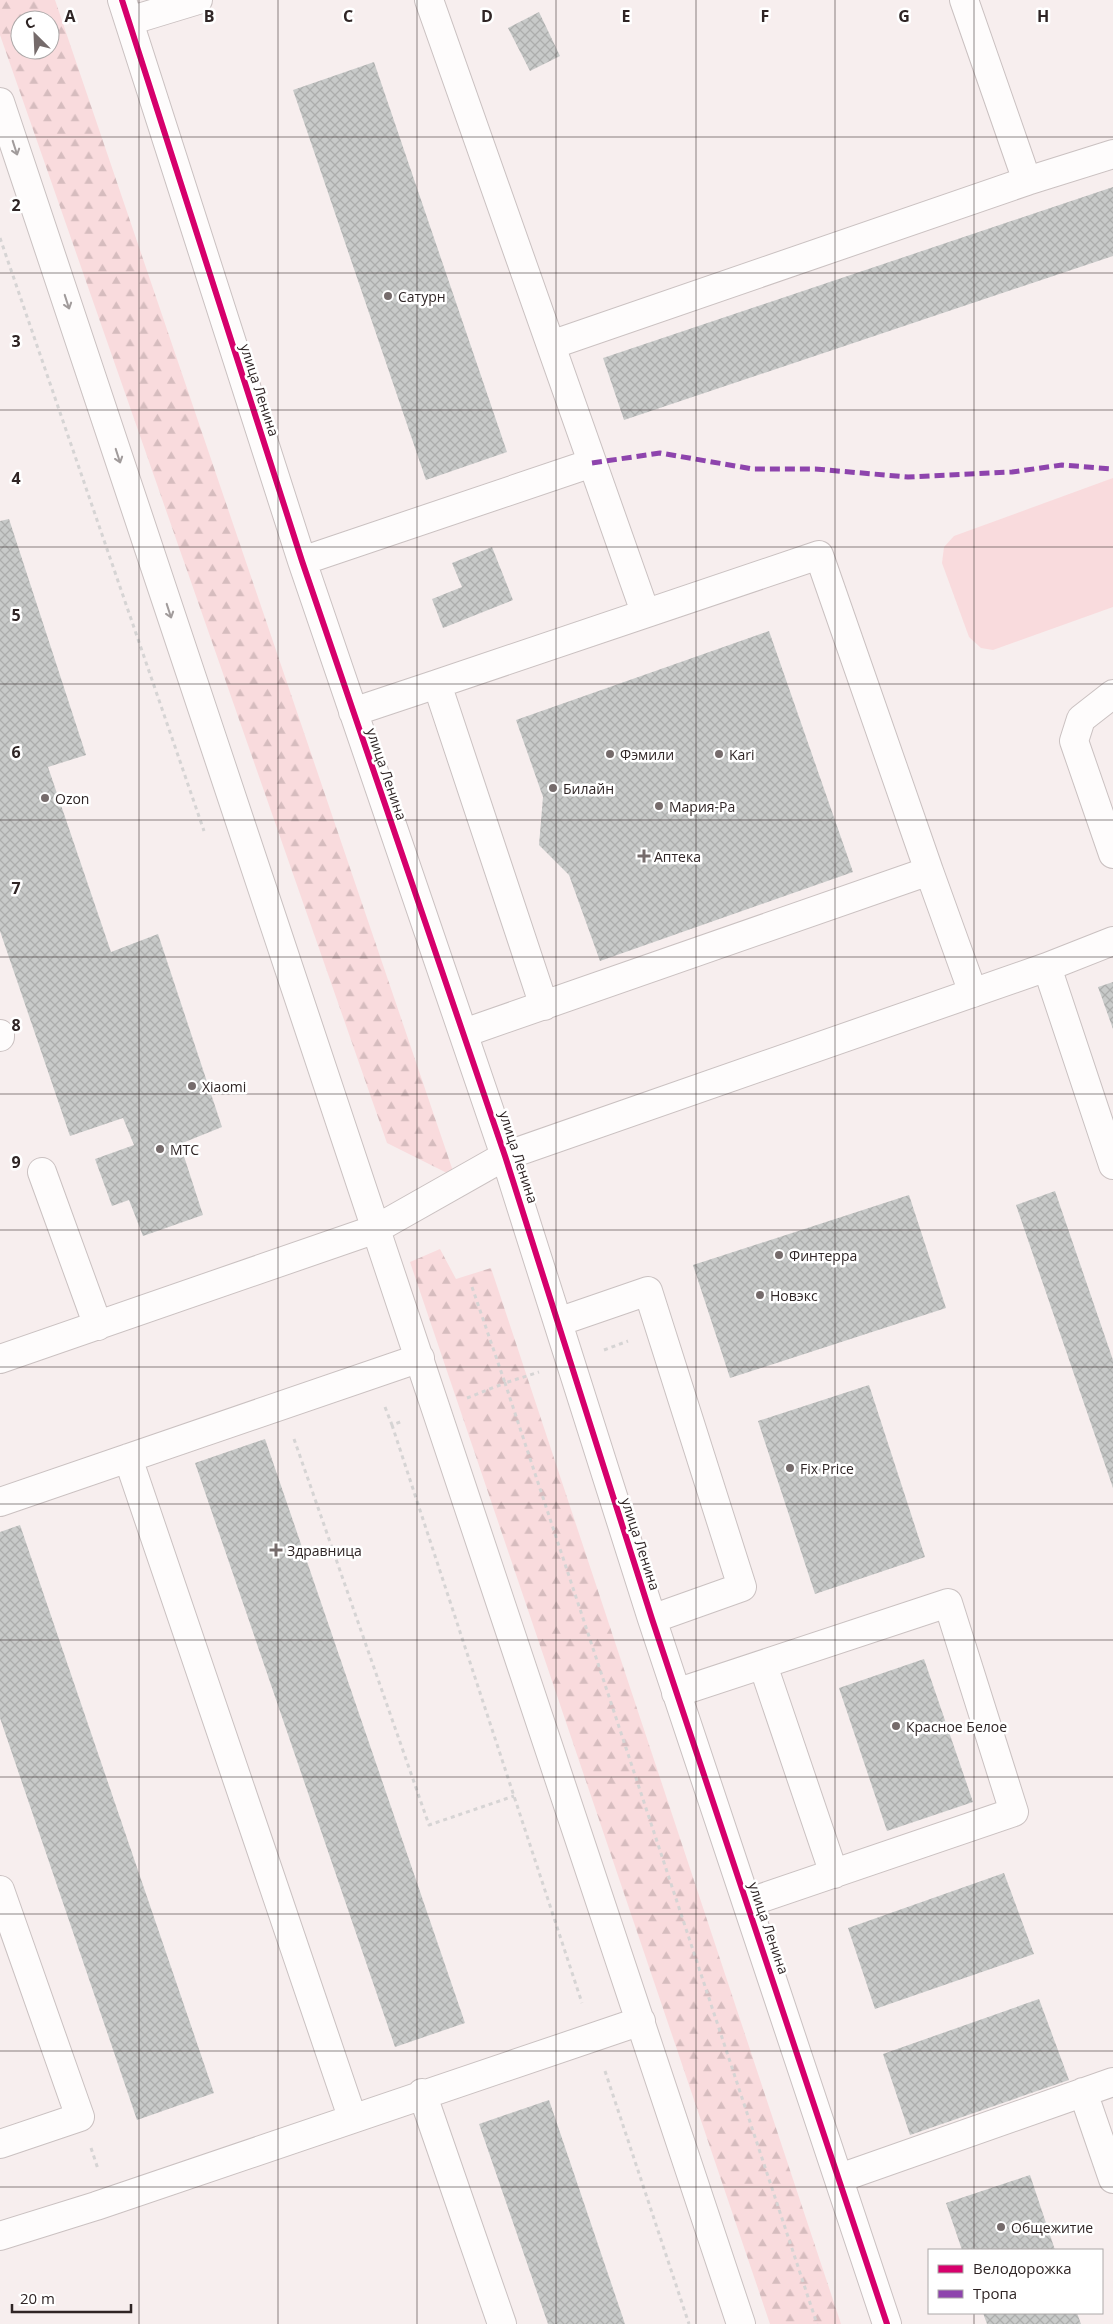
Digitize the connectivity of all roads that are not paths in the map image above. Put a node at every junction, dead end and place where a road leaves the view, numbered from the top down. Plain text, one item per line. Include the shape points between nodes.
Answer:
1 (198, 0) edge
2 (429, 0) edge
3 (964, 0) edge
4 (125, 11) edge
5 (0, 102) edge
6 (1113, 154) edge
7 (1027, 180) junction
8 (551, 345) junction
9 (592, 464) junction
10 (302, 561) junction
11 (645, 612) junction
12 (437, 684) junction
13 (1113, 694) edge
14 (353, 712) junction
15 (1113, 854) edge
16 (929, 871) junction
17 (1113, 941) edge
18 (1047, 967) junction
19 (973, 993) junction
20 (544, 1006) junction
21 (464, 1033) junction
22 (505, 1156) junction
23 (1113, 1165) edge
24 (42, 1172) dead end
25 (376, 1229) junction
26 (558, 1322) junction
27 (98, 1326) junction
28 (420, 1358) junction
29 (0, 1359) edge
30 (128, 1458) junction
31 (0, 1502) edge
32 (652, 1619) junction
33 (764, 1665) junction
34 (676, 1693) junction
35 (834, 1874) junction
36 (0, 1890) edge
37 (747, 1903) junction
38 (641, 2020) junction
39 (1113, 2082) edge
40 (1084, 2092) junction
41 (422, 2093) junction
42 (352, 2117) junction
43 (0, 2144) edge
44 (840, 2178) junction
45 (1113, 2179) edge
46 (0, 2236) edge
47 (502, 2324) edge
48 (742, 2324) edge
49 (887, 2324) edge

1 - 4 street
2 - 8 street
3 - 7 street
4 - 10 street, улица Ленина
5 -> 25 street
6 - 7 street
7 - 8 street
8 - 9 street
9 - 10 street
9 - 11 street
10 - 14 street, улица Ленина
11 - 12 street
11 - 16 street via 819,555
12 - 14 street
12 - 20 street
13 - 15 street via 1081,719 1074,741
14 - 21 street, улица Ленина
16 - 19 street
16 - 20 street
17 - 18 street
18 - 19 street
18 - 23 street
19 - 22 street
20 - 21 street
21 - 22 street, улица Ленина
22 - 25 street
22 - 26 street, улица Ленина
24 - 27 street
25 - 27 street
25 - 28 street
26 - 32 street, улица Ленина
26 - 32 street via 648,1291 736,1568 742,1587
27 - 29 street
28 - 30 street
28 - 38 street
30 - 31 street
30 - 42 street
32 - 34 street, улица Ленина
33 - 34 street
33 - 35 street
33 - 35 street via 948,1603 1014,1812
34 - 37 street, улица Ленина
35 - 37 street
36 - 43 street via 80,2117
37 - 44 street, улица Ленина
38 - 41 street
38 - 48 street
39 - 40 street
40 - 44 street
40 - 45 street
41 - 42 street
41 - 47 street
42 - 46 street
44 - 49 street, улица Ленина

